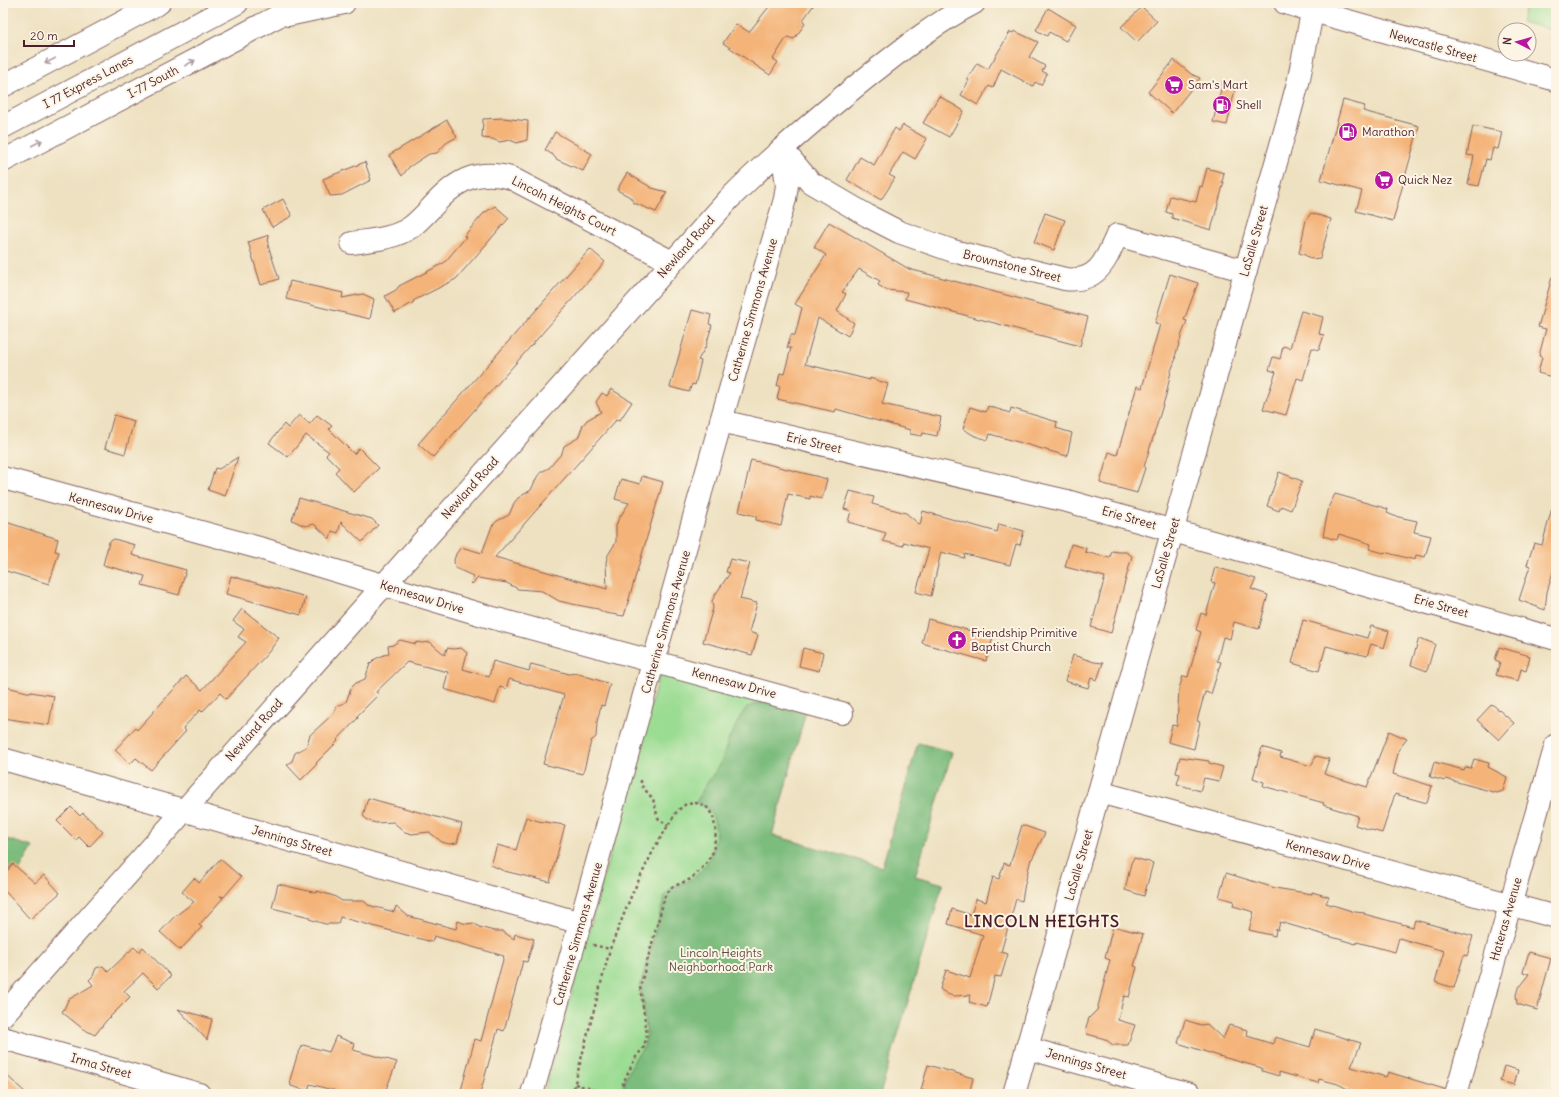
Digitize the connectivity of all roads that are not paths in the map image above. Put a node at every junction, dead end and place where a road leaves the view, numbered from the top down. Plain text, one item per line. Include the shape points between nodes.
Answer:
1 (159, 3) edge
2 (237, 3) edge
3 (303, 3) edge
4 (344, 3) edge
5 (974, 3) edge
6 (1285, 3) edge
7 (1312, 6) edge
8 (275, 18) junction
9 (1556, 80) edge
10 (3, 86) edge
11 (3, 127) edge
12 (782, 149) junction
13 (3, 161) edge
14 (352, 243) dead end
15 (672, 262) junction
16 (1246, 271) junction
17 (721, 421) junction
18 (3, 478) edge
19 (1173, 531) junction
20 (383, 586) junction
21 (1556, 639) edge
22 (655, 661) junction
23 (842, 713) dead end
24 (1556, 744) edge
25 (3, 759) edge
26 (1099, 792) junction
27 (183, 810) junction
28 (1510, 904) junction
29 (1556, 917) edge
30 (581, 923) junction
31 (3, 1015) edge
32 (3, 1038) edge
33 (1028, 1048) junction
34 (174, 1091) edge
35 (199, 1094) edge
36 (532, 1094) edge
37 (1014, 1094) edge
38 (1190, 1094) edge
39 (1456, 1094) edge

1 -> 10 main road
2 - 11 main road, I 77 Express Lanes
3 - 8 main road, I-77 South
4 - 8 main road
5 - 12 main road, Newland Road via 928,31 897,54
6 - 7 main road
7 - 9 main road, Newcastle Street
7 - 16 main road, LaSalle Street via 1296,90
13 -> 8 main road, I-77 South
12 - 15 main road, Newland Road via 729,199
12 - 16 main road, Brownstone Street via 816,186 899,232 954,251 1065,279 1079,280 1097,271 1106,261 1117,235
12 - 17 main road, Catherine Simmons Avenue via 787,185 785,199
14 - 15 main road, Lincoln Heights Court via 396,235 416,223 455,185 468,178 492,174 512,178
15 - 20 main road, Newland Road
16 - 19 main road, LaSalle Street
17 - 19 main road, Erie Street via 1067,501
17 - 22 main road, Catherine Simmons Avenue
18 - 20 main road, Kennesaw Drive via 263,549
19 - 21 main road, Erie Street
19 - 26 main road, LaSalle Street
20 - 22 main road, Kennesaw Drive
20 - 27 main road, Newland Road
22 - 23 main road, Kennesaw Drive
22 - 30 main road, Catherine Simmons Avenue
24 - 28 main road, Hateras Avenue
25 - 27 main road, Jennings Street
26 - 28 main road, Kennesaw Drive
26 - 33 main road, LaSalle Street
27 - 30 main road, Jennings Street
27 - 31 main road, Newland Road
28 - 29 main road, Kennesaw Drive
28 - 39 main road, Hateras Avenue
30 - 36 main road, Catherine Simmons Avenue
32 - 34 main road, Irma Street
33 - 37 main road, LaSalle Street
33 - 38 main road, Jennings Street
34 - 35 main road, Irma Street

